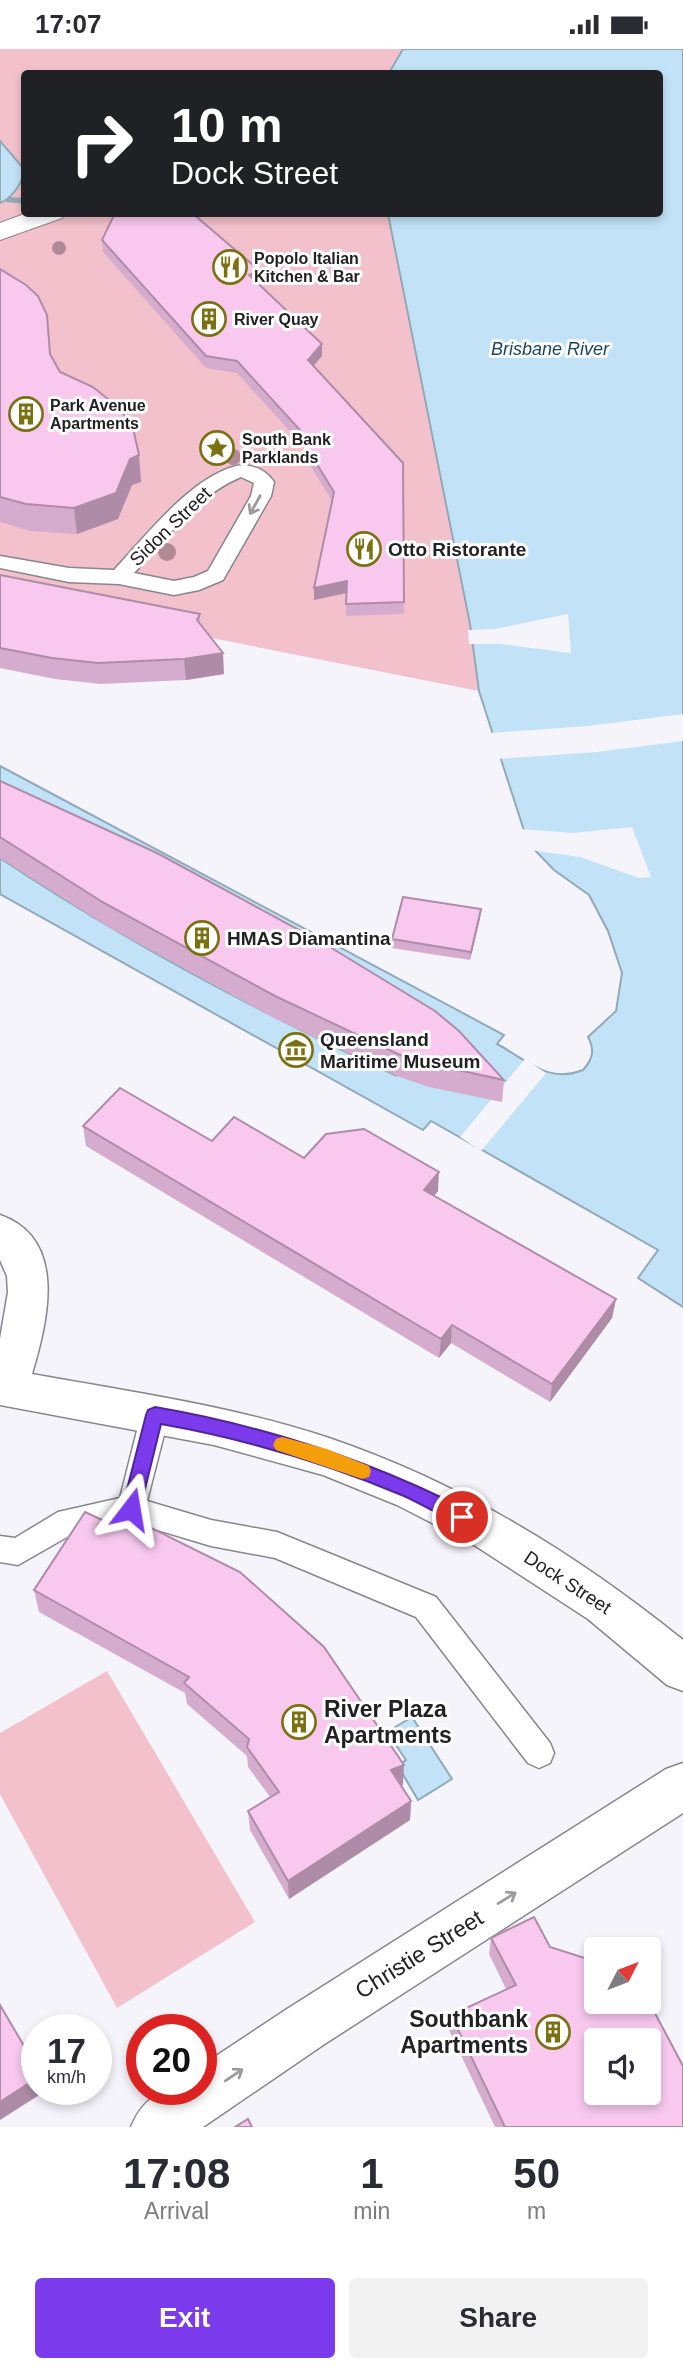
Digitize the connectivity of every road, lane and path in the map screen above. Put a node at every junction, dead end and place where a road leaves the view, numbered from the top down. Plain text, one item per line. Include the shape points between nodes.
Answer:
1 (42, 217) edge
2 (0, 232) edge
3 (0, 562) edge
4 (119, 576) junction
5 (0, 1232) edge
6 (3, 1388) edge
7 (155, 1415) junction
8 (131, 1509) junction
9 (0, 1549) edge
10 (683, 1669) edge
11 (539, 1753) dead end
12 (683, 1786) edge
13 (157, 2127) edge

1 - 2 street
3 - 4 lane, Sidon Street via 69,575
4 -> 4 lane, Sidon Street via 219,479 247,471 260,476 264,482 261,496 216,575 174,588
5 - 6 street via 24,1263 29,1287 26,1314
6 - 7 street, Dock Street
7 - 8 lane
7 - 10 street, Dock Street via 327,1457 413,1491 487,1529 604,1604
8 - 9 lane via 68,1521 18,1552
8 - 11 lane via 211,1533 277,1545 426,1607
13 -> 12 street, Christie Street

